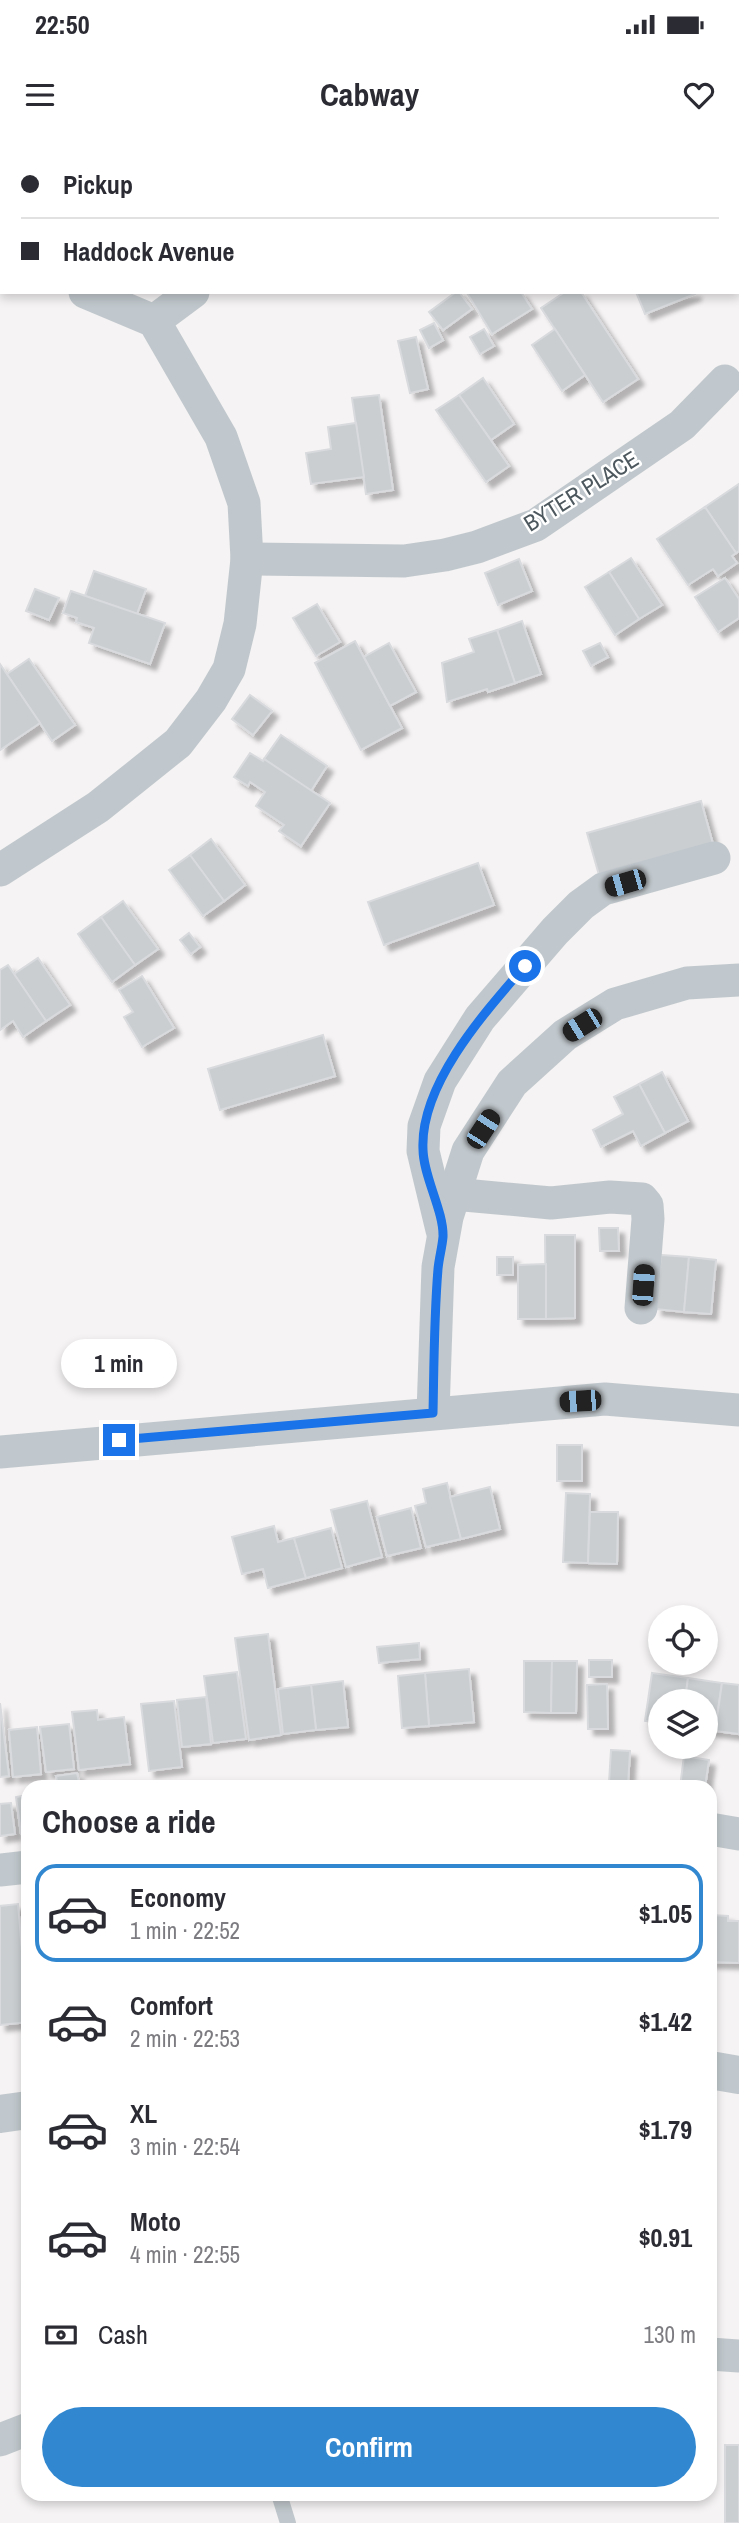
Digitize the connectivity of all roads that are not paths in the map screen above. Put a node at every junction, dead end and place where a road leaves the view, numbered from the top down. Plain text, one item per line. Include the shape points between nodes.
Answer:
1 (90, 294) edge
2 (190, 294) edge
3 (154, 321) junction
4 (725, 381) dead end
5 (247, 559) junction
6 (714, 858) dead end
7 (0, 870) edge
8 (739, 980) edge
9 (453, 1194) junction
10 (443, 1235) junction
11 (641, 1308) dead end
12 (739, 1410) edge
13 (433, 1413) junction
14 (0, 1452) edge
15 (717, 1830) edge
16 (739, 1834) edge
17 (21, 1868) edge
18 (0, 1870) edge
19 (717, 2071) edge
20 (739, 2075) edge
21 (21, 2111) edge
22 (0, 2114) edge
23 (717, 2354) edge
24 (739, 2356) edge
25 (21, 2432) edge
26 (0, 2440) edge
27 (281, 2501) edge
28 (288, 2523) edge

1 - 3 street
2 - 3 street
3 - 5 street via 221,438 244,503
4 - 5 street, BYTER PLACE via 682,425 577,498 536,525 477,547 404,561
5 - 7 street via 240,624 229,669 178,743 98,807
6 - 10 street via 603,889 555,931 480,1018 440,1082 424,1126 422,1151
8 - 9 street via 687,983 615,1004 565,1035 512,1083 468,1151
9 - 10 street
9 - 11 street via 551,1203 642,1199 648,1219
10 - 13 street
12 - 13 street via 605,1399
13 - 14 street
15 - 16 street
17 - 18 street
19 - 20 street
21 - 22 street
23 - 24 street
25 - 26 street
27 - 28 lane

